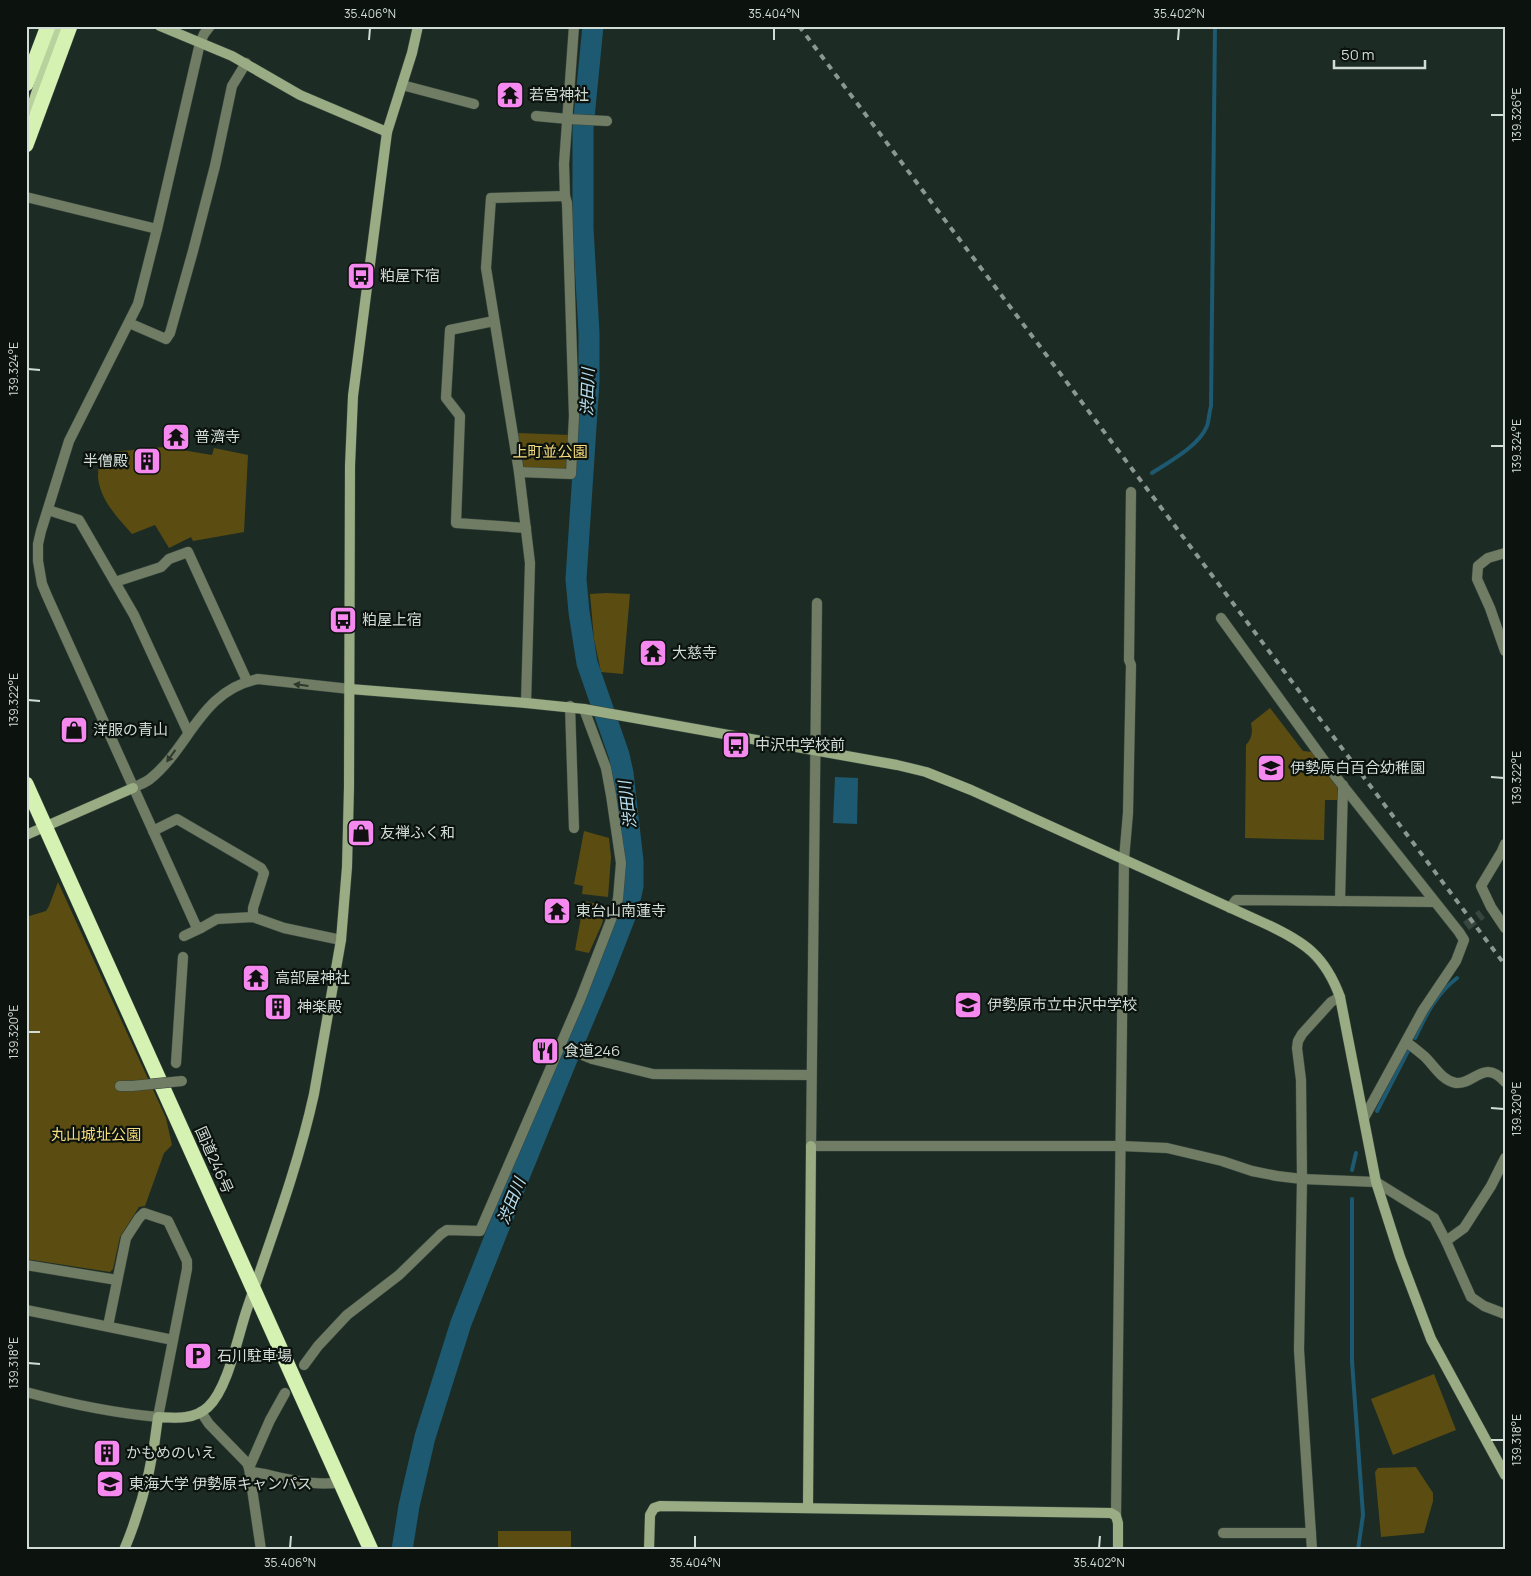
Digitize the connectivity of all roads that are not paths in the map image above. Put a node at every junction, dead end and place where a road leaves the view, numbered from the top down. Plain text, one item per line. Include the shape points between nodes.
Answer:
1 (41, 26) edge
2 (48, 26) edge
3 (59, 26) edge
4 (70, 26) edge
5 (160, 26) edge
6 (210, 26) edge
7 (418, 26) edge
8 (574, 26) edge
9 (200, 43) junction
10 (246, 63) junction
11 (26, 72) edge
12 (26, 84) edge
13 (402, 85) junction
14 (474, 104) dead end
15 (536, 116) dead end
16 (570, 119) junction
17 (607, 121) dead end
18 (26, 126) edge
19 (387, 132) junction
20 (26, 146) edge
21 (565, 196) junction
22 (26, 197) edge
23 (157, 230) junction
24 (494, 321) junction
25 (129, 323) junction
26 (518, 472) junction
27 (1131, 492) dead end
28 (48, 510) junction
29 (526, 528) junction
30 (1505, 553) edge
31 (115, 582) junction
32 (817, 603) dead end
33 (1221, 618) dead end
34 (1505, 651) edge
35 (247, 681) junction
36 (350, 689) junction
37 (526, 702) junction
38 (570, 706) junction
39 (587, 709) junction
40 (188, 732) junction
41 (815, 750) junction
42 (26, 784) edge
43 (1343, 785) junction
44 (133, 788) junction
45 (45, 826) junction
46 (574, 828) dead end
47 (153, 831) junction
48 (26, 835) edge
49 (1505, 844) edge
50 (1124, 859) junction
51 (1340, 901) junction
52 (1434, 902) junction
53 (1491, 907) junction
54 (1230, 908) junction
55 (1482, 914) tunnel mouth
56 (253, 917) junction
57 (201, 928) junction
58 (1505, 928) edge
59 (184, 936) dead end
60 (341, 940) junction
61 (183, 957) dead end
62 (1340, 997) junction
63 (1406, 1042) junction
64 (580, 1054) dead end
65 (176, 1063) dead end
66 (811, 1075) junction
67 (182, 1082) dead end
68 (1505, 1082) edge
69 (120, 1086) dead end
70 (1364, 1118) junction
71 (811, 1146) junction
72 (1121, 1146) junction
73 (1505, 1158) edge
74 (1302, 1179) junction
75 (1376, 1182) junction
76 (1446, 1241) junction
77 (26, 1265) edge
78 (117, 1280) junction
79 (254, 1290) junction
80 (26, 1310) edge
81 (1505, 1314) edge
82 (108, 1326) junction
83 (173, 1340) junction
84 (304, 1365) dead end
85 (26, 1392) edge
86 (285, 1394) dead end
87 (201, 1412) junction
88 (158, 1417) junction
89 (249, 1470) junction
90 (1505, 1475) edge
91 (340, 1482) junction
92 (808, 1507) junction
93 (1116, 1516) junction
94 (1311, 1532) junction
95 (1223, 1533) dead end
96 (124, 1550) edge
97 (261, 1550) edge
98 (371, 1550) edge
99 (649, 1550) edge
100 (1118, 1550) edge
101 (1312, 1550) edge

1 - 11 main road
2 - 12 highway
3 - 18 main road
4 - 20 highway
5 - 9 street
6 - 9 street
7 - 13 street
8 - 16 street
9 - 10 street
9 - 23 street
10 - 19 street via 300,95
10 - 25 street via 232,86 215,166 170,333 166,339
13 - 14 street
13 - 19 street
15 - 16 street
16 - 17 street
16 - 21 street via 564,164
19 - 36 street via 353,396
21 - 24 street via 491,198 486,268
21 - 26 street via 574,389 571,474
22 - 23 street
23 - 25 street via 138,304
24 - 26 street
24 - 29 street via 450,330 446,398 460,416 456,523
25 - 28 street via 69,441
26 - 29 street
27 - 50 street via 1131,665
28 - 31 street via 79,520
28 - 44 street via 38,544 42,584
29 - 37 street via 530,563
30 - 34 street via 1488,558 1478,566 1477,579
31 - 35 street via 161,567 169,559 188,552
31 - 40 street via 134,615
32 - 41 street
33 - 43 street
36 -> 35 street via 258,679
35 - 40 street via 213,702
36 - 37 street
36 - 60 street via 350,787
37 - 38 street
38 - 39 street
38 - 46 street
39 - 41 street
39 - 84 street via 606,768 620,848 621,877 611,920 560,1047 480,1231 447,1230 440,1234 398,1275 348,1315
40 -> 44 street via 165,764 149,780
41 - 50 street via 926,772
41 - 66 street
42 - 45 highway, 国道246号
43 - 51 street
43 - 52 street
44 - 45 street
44 - 47 street
45 - 48 street
45 - 79 highway, 国道246号
47 - 56 street via 177,819 261,868 264,873
47 - 57 street via 196,926
49 - 53 street via 1481,886
50 - 54 street
50 - 72 street
51 - 52 street
51 - 54 street via 1236,900
52 - 63 street via 1463,929 1464,940 1456,961 1427,1003
53 - 55 street
53 - 58 street
54 - 62 street via 1306,945 1334,979
56 - 57 street via 217,919
56 - 60 street via 284,928
57 - 59 street
60 - 79 street via 310,1114
61 - 65 street
62 - 70 street
62 - 74 street via 1331,1002 1298,1041
63 - 68 street via 1446,1080 1467,1082 1480,1073 1488,1072
63 - 70 street
64 - 66 street via 654,1074
66 - 71 street
67 - 69 street, bridge
70 - 75 street
71 - 72 street
71 - 92 street
72 - 74 street via 1167,1148 1252,1171
72 - 93 street
73 - 76 street via 1464,1228
74 - 75 street
74 - 94 street via 1299,1350
75 - 76 street via 1434,1218
75 - 90 street via 1431,1339
76 - 81 street via 1471,1297
77 - 78 street
78 - 82 street
78 - 83 street via 126,1238 142,1215 147,1213 168,1221 187,1261
79 - 87 street via 223,1385
79 - 91 highway, 国道246号
80 - 82 street
82 - 83 street
83 - 88 street
85 - 88 street via 107,1411
86 - 89 street
87 - 88 street via 189,1418
87 - 89 street via 247,1463
88 - 96 street via 146,1488
89 - 91 street via 328,1485
89 - 97 street
91 - 98 highway, 国道246号
92 - 93 street via 1110,1513
92 - 99 street via 657,1506 650,1515
93 - 100 street
94 - 95 street
94 - 101 street

